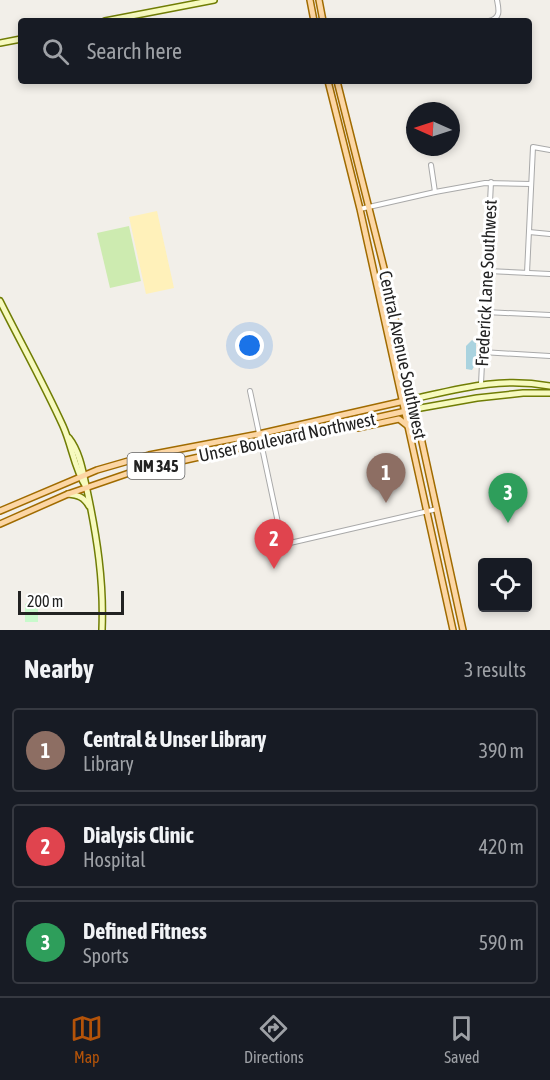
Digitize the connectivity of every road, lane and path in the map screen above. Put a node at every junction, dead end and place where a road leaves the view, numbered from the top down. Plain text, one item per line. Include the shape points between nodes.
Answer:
1 (214, 0) edge
2 (310, 0) edge
3 (318, 0) edge
4 (497, 0) edge
5 (121, 18) edge
6 (314, 18) edge
7 (323, 18) edge
8 (495, 18) edge
9 (18, 40) edge
10 (0, 43) edge
11 (329, 84) edge
12 (338, 84) edge
13 (550, 150) edge
14 (430, 165) dead end
15 (491, 182) junction
16 (531, 184) junction
17 (435, 192) junction
18 (370, 207) junction
19 (360, 209) junction
20 (529, 232) junction
21 (550, 234) edge
22 (487, 271) junction
23 (527, 273) junction
24 (550, 274) edge
25 (0, 301) edge
26 (485, 312) junction
27 (550, 315) edge
28 (483, 352) junction
29 (550, 356) edge
30 (481, 384) junction
31 (550, 386) edge
32 (250, 391) dead end
33 (550, 393) edge
34 (413, 399) junction
35 (403, 402) junction
36 (415, 409) junction
37 (405, 411) junction
38 (337, 426) junction
39 (409, 427) junction
40 (259, 434) junction
41 (68, 436) junction
42 (261, 443) junction
43 (81, 465) junction
44 (97, 470) junction
45 (82, 476) junction
46 (86, 487) junction
47 (68, 494) junction
48 (91, 509) junction
49 (437, 509) junction
50 (0, 511) edge
51 (427, 511) junction
52 (0, 524) edge
53 (102, 630) edge
54 (453, 630) edge
55 (463, 630) edge

1 - 5 street
2 - 6 main road
3 - 7 main road
4 - 8 street via 500,12
9 - 10 street
11 - 19 main road
12 - 18 main road, Central Avenue Southwest
13 - 16 street via 533,147
14 - 17 street
15 - 16 street
15 - 17 street
15 - 22 street, Frederick Lane Southwest
16 - 20 street
17 - 18 street
18 - 19 street
18 - 34 main road, Central Avenue Southwest
19 - 35 main road
20 - 21 street
20 - 23 street
22 - 23 street
22 - 26 street, Frederick Lane Southwest
23 - 24 street
25 - 41 street
26 - 27 street
26 - 28 street, Frederick Lane Southwest
28 - 29 street
28 - 30 street, Frederick Lane Southwest
30 - 31 street
30 - 34 street
32 - 40 street
33 - 36 street via 477,398
34 - 35 main road, NM 345
34 - 36 main road, Central Avenue Southwest
35 - 37 main road
35 - 40 main road, Unser Boulevard Northwest / NM 345
36 - 37 main road, NM 345
36 - 49 main road, Central Avenue Southwest
37 - 38 main road, Unser Boulevard Northwest / NM 345
37 - 39 main road
38 - 39 main road via 357,428 399,419
38 - 42 main road, Unser Boulevard Northwest / NM 345
39 - 51 main road
40 - 42 street
40 - 44 main road, Unser Boulevard Northwest / NM 345 via 149,455
41 - 43 street
41 - 45 street
42 - 46 main road, Unser Boulevard Northwest / NM 345 via 149,468
42 - 51 street via 281,537 286,542
43 - 44 street
43 - 45 street
44 - 45 main road, Unser Boulevard Northwest / NM 345
45 - 46 street
45 - 50 main road, Unser Boulevard Northwest / NM 345
46 - 47 main road, Unser Boulevard Northwest / NM 345
46 - 48 street
47 - 48 street via 85,499
47 - 52 main road, Unser Boulevard Northwest / NM 345
48 - 53 street via 102,587
49 - 51 street
49 - 55 main road, Central Avenue Southwest
51 - 54 main road

